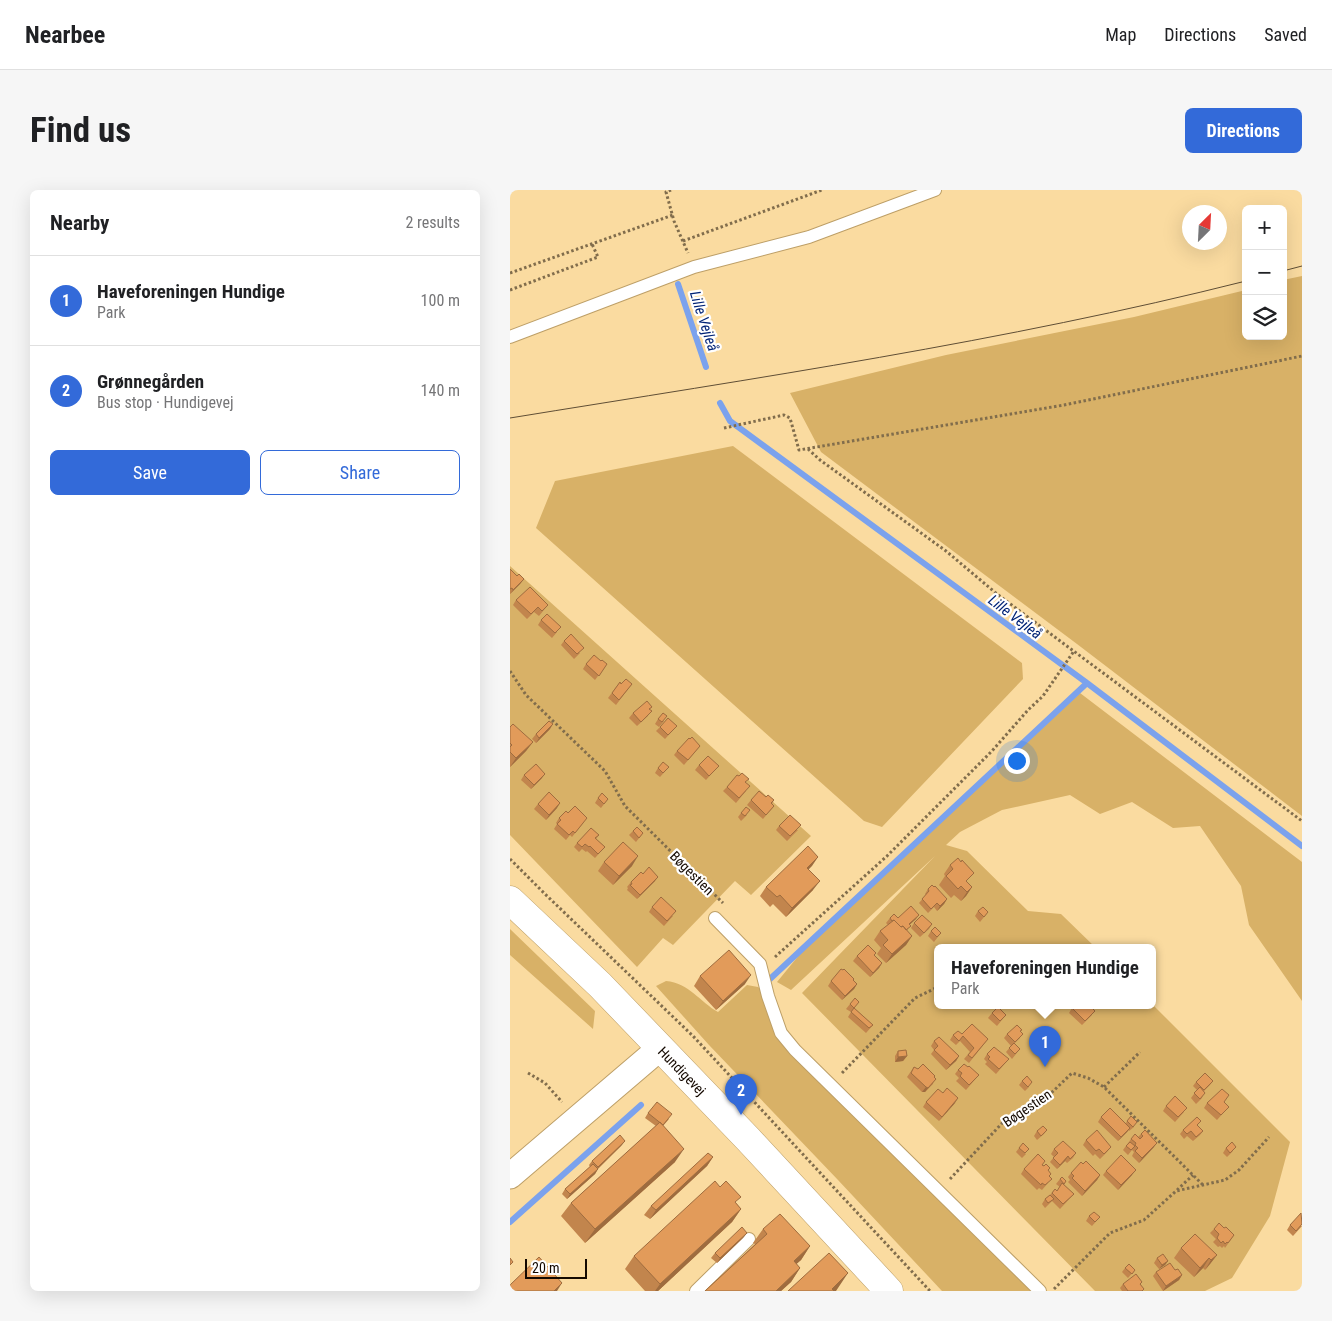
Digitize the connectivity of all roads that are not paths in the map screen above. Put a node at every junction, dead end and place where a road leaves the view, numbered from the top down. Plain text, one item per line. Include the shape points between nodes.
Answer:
1 (935, 190) edge
2 (510, 337) edge
3 (510, 900) edge
4 (716, 918) road end
5 (660, 1048) junction
6 (510, 1176) edge
7 (749, 1239) edge
8 (696, 1291) edge
9 (889, 1291) edge
10 (1040, 1291) edge

1 - 2 lane via 809,237 694,267
3 - 5 street, Hundigevej via 600,985
4 - 10 lane via 760,964 781,1033
5 - 6 street
5 - 9 street, Hundigevej
7 - 8 lane

